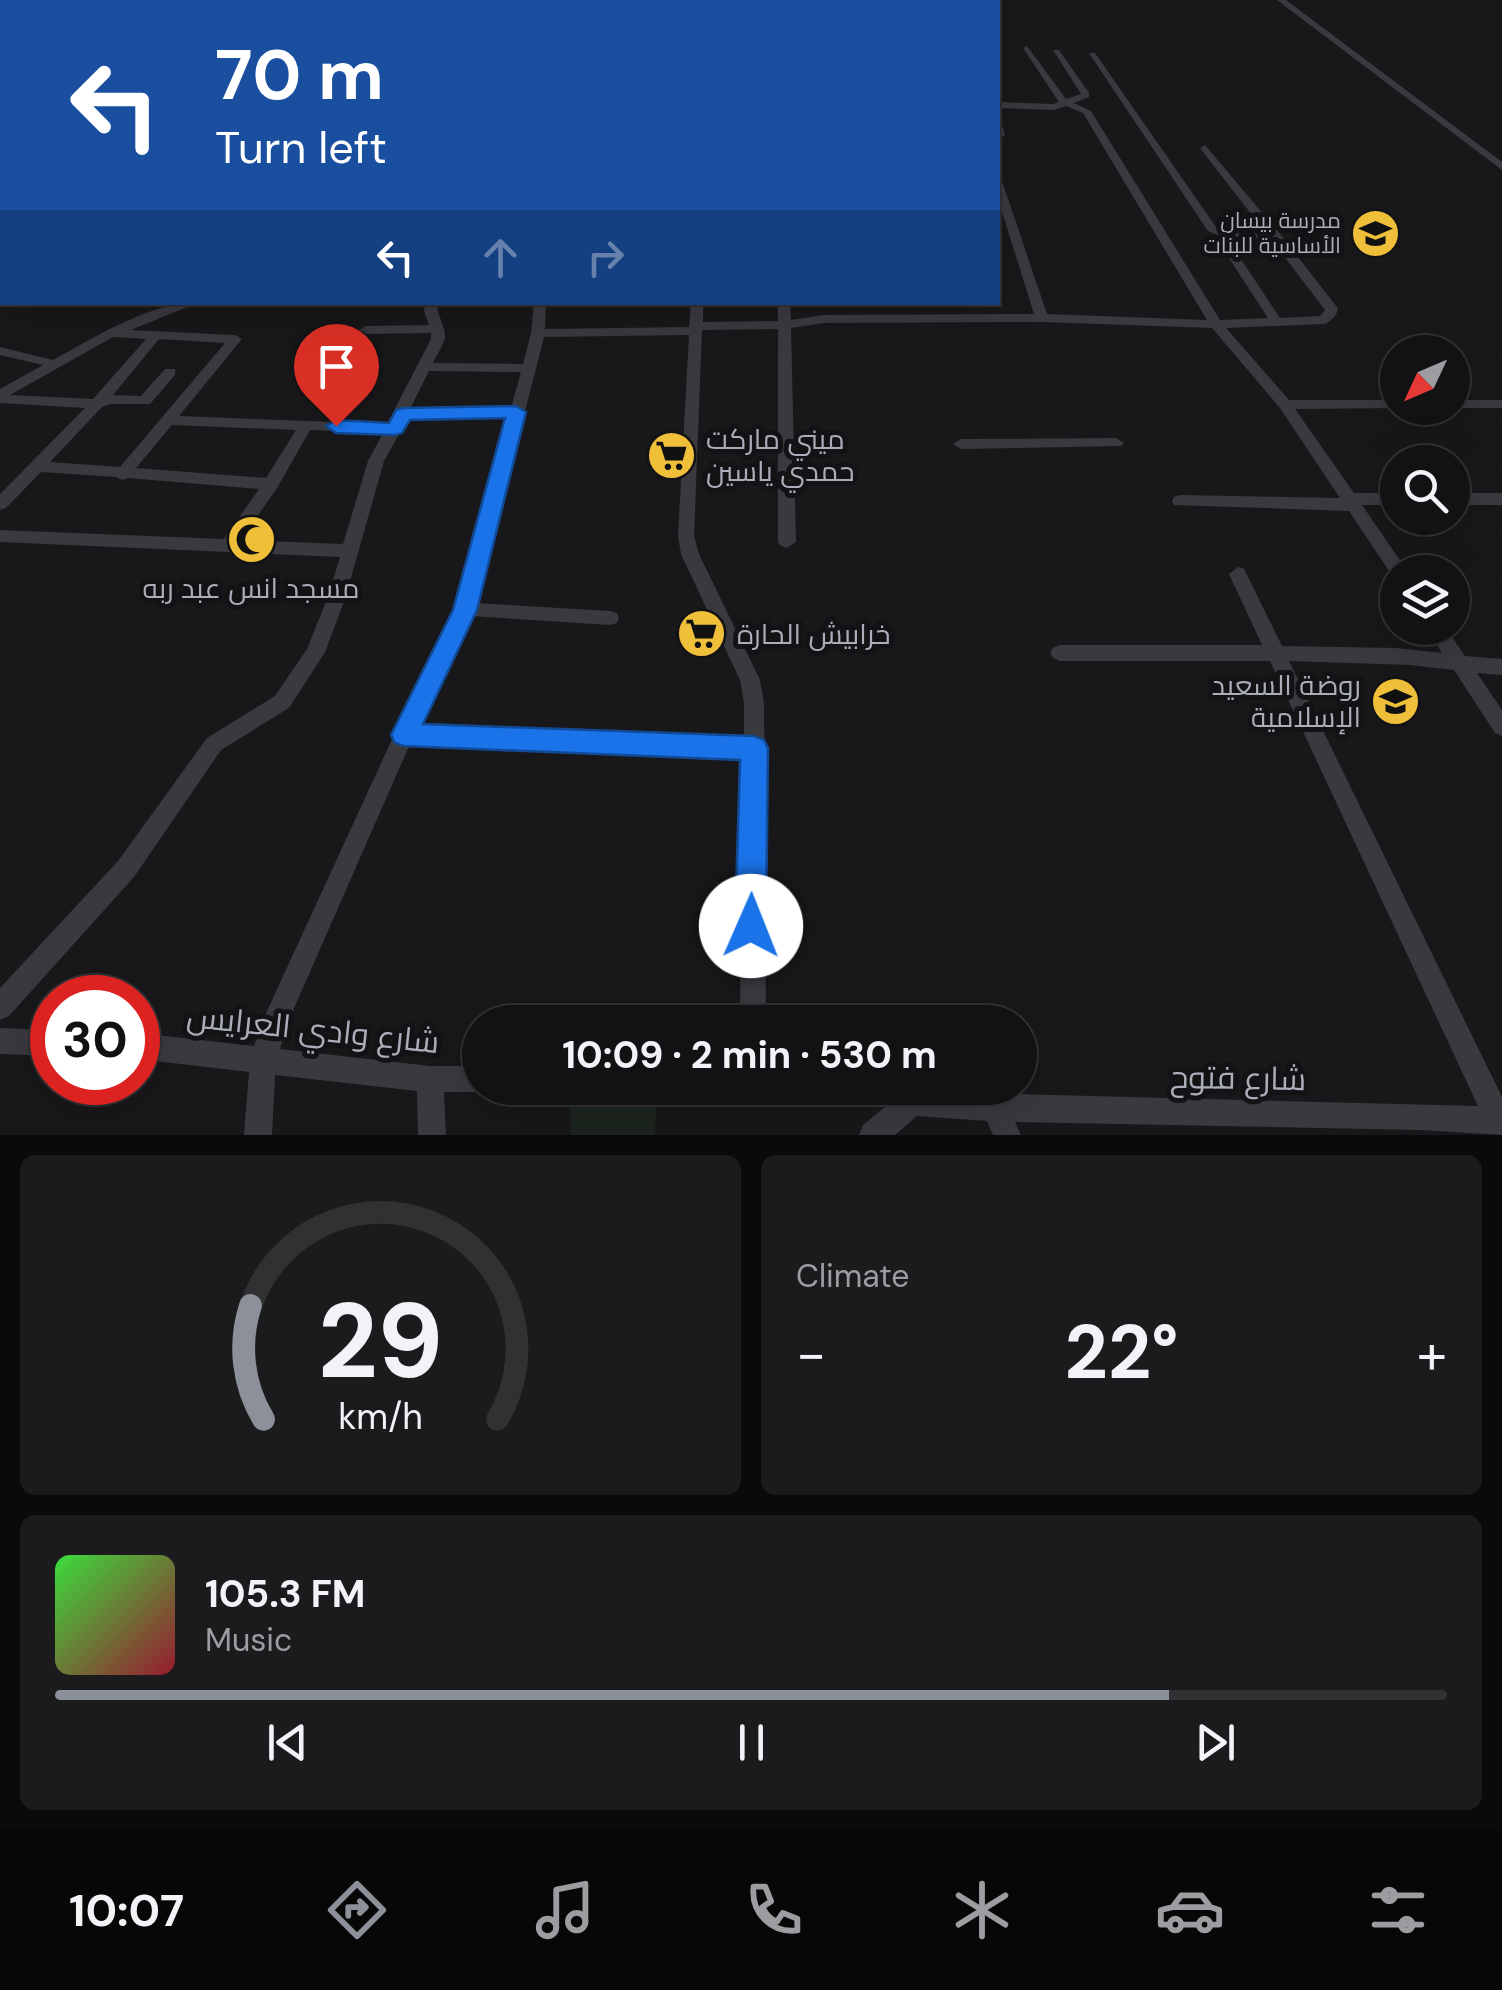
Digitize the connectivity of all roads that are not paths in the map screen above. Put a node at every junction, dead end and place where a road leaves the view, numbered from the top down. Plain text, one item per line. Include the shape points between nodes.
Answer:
1 (1281, 0) edge
2 (1027, 48) dead end
3 (1056, 52) dead end
4 (1092, 56) dead end
5 (1062, 101) junction
6 (1000, 103) edge
7 (1205, 148) dead end
8 (1502, 167) edge
9 (1000, 190) edge
10 (1276, 236) junction
11 (1231, 252) dead end
12 (184, 305) edge
13 (431, 305) edge
14 (540, 305) edge
15 (697, 305) edge
16 (784, 305) edge
17 (822, 305) edge
18 (891, 305) edge
19 (1042, 318) junction
20 (824, 319) junction
21 (1276, 320) junction
22 (894, 321) junction
23 (1216, 324) junction
24 (785, 325) junction
25 (696, 328) junction
26 (437, 329) junction
27 (366, 330) dead end
28 (111, 333) junction
29 (538, 333) junction
30 (155, 336) junction
31 (0, 351) edge
32 (50, 364) junction
33 (426, 367) junction
34 (528, 368) junction
35 (170, 372) dead end
36 (0, 397) edge
37 (97, 404) junction
38 (1285, 404) junction
39 (1380, 404) edge
40 (1470, 404) edge
41 (1502, 404) edge
42 (516, 412) junction
43 (170, 420) junction
44 (399, 422) junction
45 (306, 425) junction
46 (1116, 443) dead end
47 (961, 444) dead end
48 (36, 466) junction
49 (122, 475) junction
50 (271, 484) junction
51 (1470, 499) edge
52 (1502, 499) edge
53 (1180, 500) dead end
54 (1380, 500) edge
55 (1350, 502) junction
56 (0, 504) edge
57 (0, 536) edge
58 (787, 542) dead end
59 (228, 546) junction
60 (350, 551) junction
61 (1387, 555) edge
62 (1238, 574) dead end
63 (465, 610) junction
64 (610, 618) dead end
65 (1448, 645) edge
66 (1274, 651) junction
67 (1060, 654) dead end
68 (1462, 666) junction
69 (1502, 667) edge
70 (1502, 727) edge
71 (404, 735) junction
72 (754, 748) junction
73 (753, 1005) edge
74 (0, 1007) edge
75 (0, 1041) edge
76 (30, 1042) edge
77 (160, 1048) edge
78 (263, 1060) junction
79 (430, 1079) junction
80 (462, 1079) edge
81 (909, 1105) edge
82 (956, 1105) edge
83 (984, 1107) junction
84 (1500, 1122) edge
85 (258, 1135) edge
86 (432, 1135) edge
87 (873, 1135) edge
88 (1007, 1135) edge

1 - 8 street
2 - 5 street
3 - 5 street via 1086,95
4 - 10 street via 1212,229
5 - 6 street via 1054,107
5 - 23 street via 1086,112
7 - 10 street
9 - 19 street
10 - 21 street via 1332,310 1324,320
11 - 21 street
12 - 28 street
13 - 26 street
14 - 29 street
15 - 25 street
16 - 24 street
17 - 20 street
18 - 22 street
19 - 22 street
19 - 23 street
20 - 22 street
20 - 24 street
21 - 23 street
23 - 38 street
24 - 25 street
24 - 58 street
25 - 29 street
25 - 72 street via 686,536 750,680
26 - 27 street
26 - 33 street
28 - 30 street
28 - 32 street
29 - 34 street
30 - 37 street
30 - 43 street via 235,339
31 - 32 street
32 - 36 street
33 - 34 street
33 - 44 street
34 - 42 street
35 - 37 street via 145,400 108,398
36 - 37 street
37 - 48 street
38 - 39 street
38 - 55 street
40 - 41 street
42 - 44 street
42 - 63 street
43 - 45 street
43 - 49 street
44 - 45 street
44 - 60 street via 376,461
45 - 50 street
46 - 47 street
48 - 49 street
48 - 56 street
49 - 50 street
50 - 59 street
51 - 52 street
53 - 55 street
54 - 55 street
55 - 61 street
57 - 59 street
59 - 60 street
60 - 74 street via 315,652 282,702 214,744 126,868
62 - 66 street
63 - 64 street
63 - 71 street
65 - 68 street
66 - 67 street
66 - 68 street via 1434,657
66 - 84 street
68 - 69 street
68 - 70 street
71 - 72 street
71 - 78 street
72 - 73 street
75 - 76 street
77 - 78 street, شارع وادي العرايس
78 - 79 street, شارع وادي العرايس
78 - 85 street
79 - 80 street, شارع وادي العرايس
79 - 86 street
81 - 87 street
82 - 83 street
83 - 84 street, شارع فتوح
83 - 88 street

